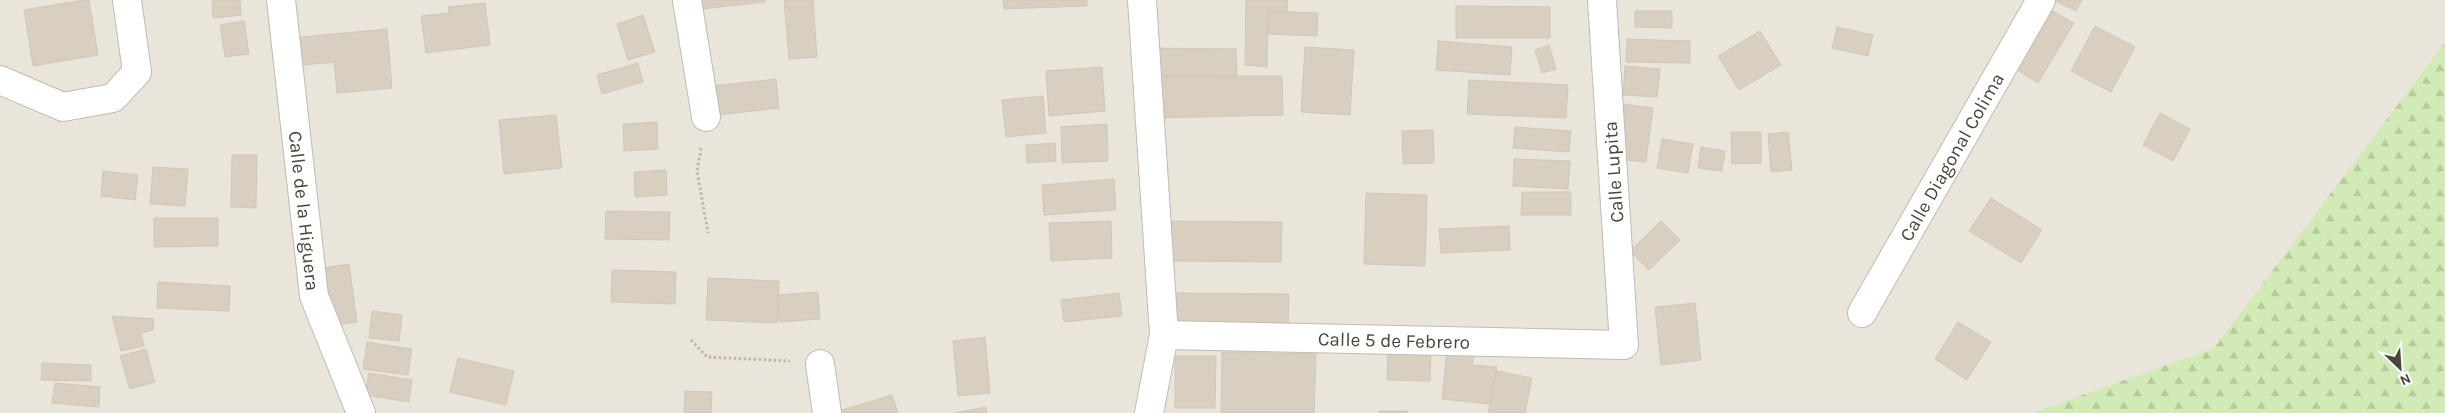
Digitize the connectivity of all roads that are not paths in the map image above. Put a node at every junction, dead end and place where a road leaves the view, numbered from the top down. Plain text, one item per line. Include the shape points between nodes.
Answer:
1 (127, 0) edge
2 (281, 0) edge
3 (687, 0) edge
4 (1142, 0) edge
5 (1602, 0) edge
6 (2041, 0) edge
7 (0, 80) edge
8 (706, 117) road end
9 (1862, 313) dead end
10 (1164, 335) junction
11 (1624, 345) joint
12 (820, 364) road end
13 (360, 413) edge
14 (828, 413) edge
15 (1149, 413) edge

1 - 7 street via 137,72 112,98 63,107
2 - 13 street, Calle de la Higuera via 314,296
3 - 8 street
4 - 10 street
5 - 11 street, Calle Lupita
6 - 9 street, Calle Diagonal Colima
10 - 11 street, Calle 5 de Febrero
10 - 15 street
12 - 14 street

